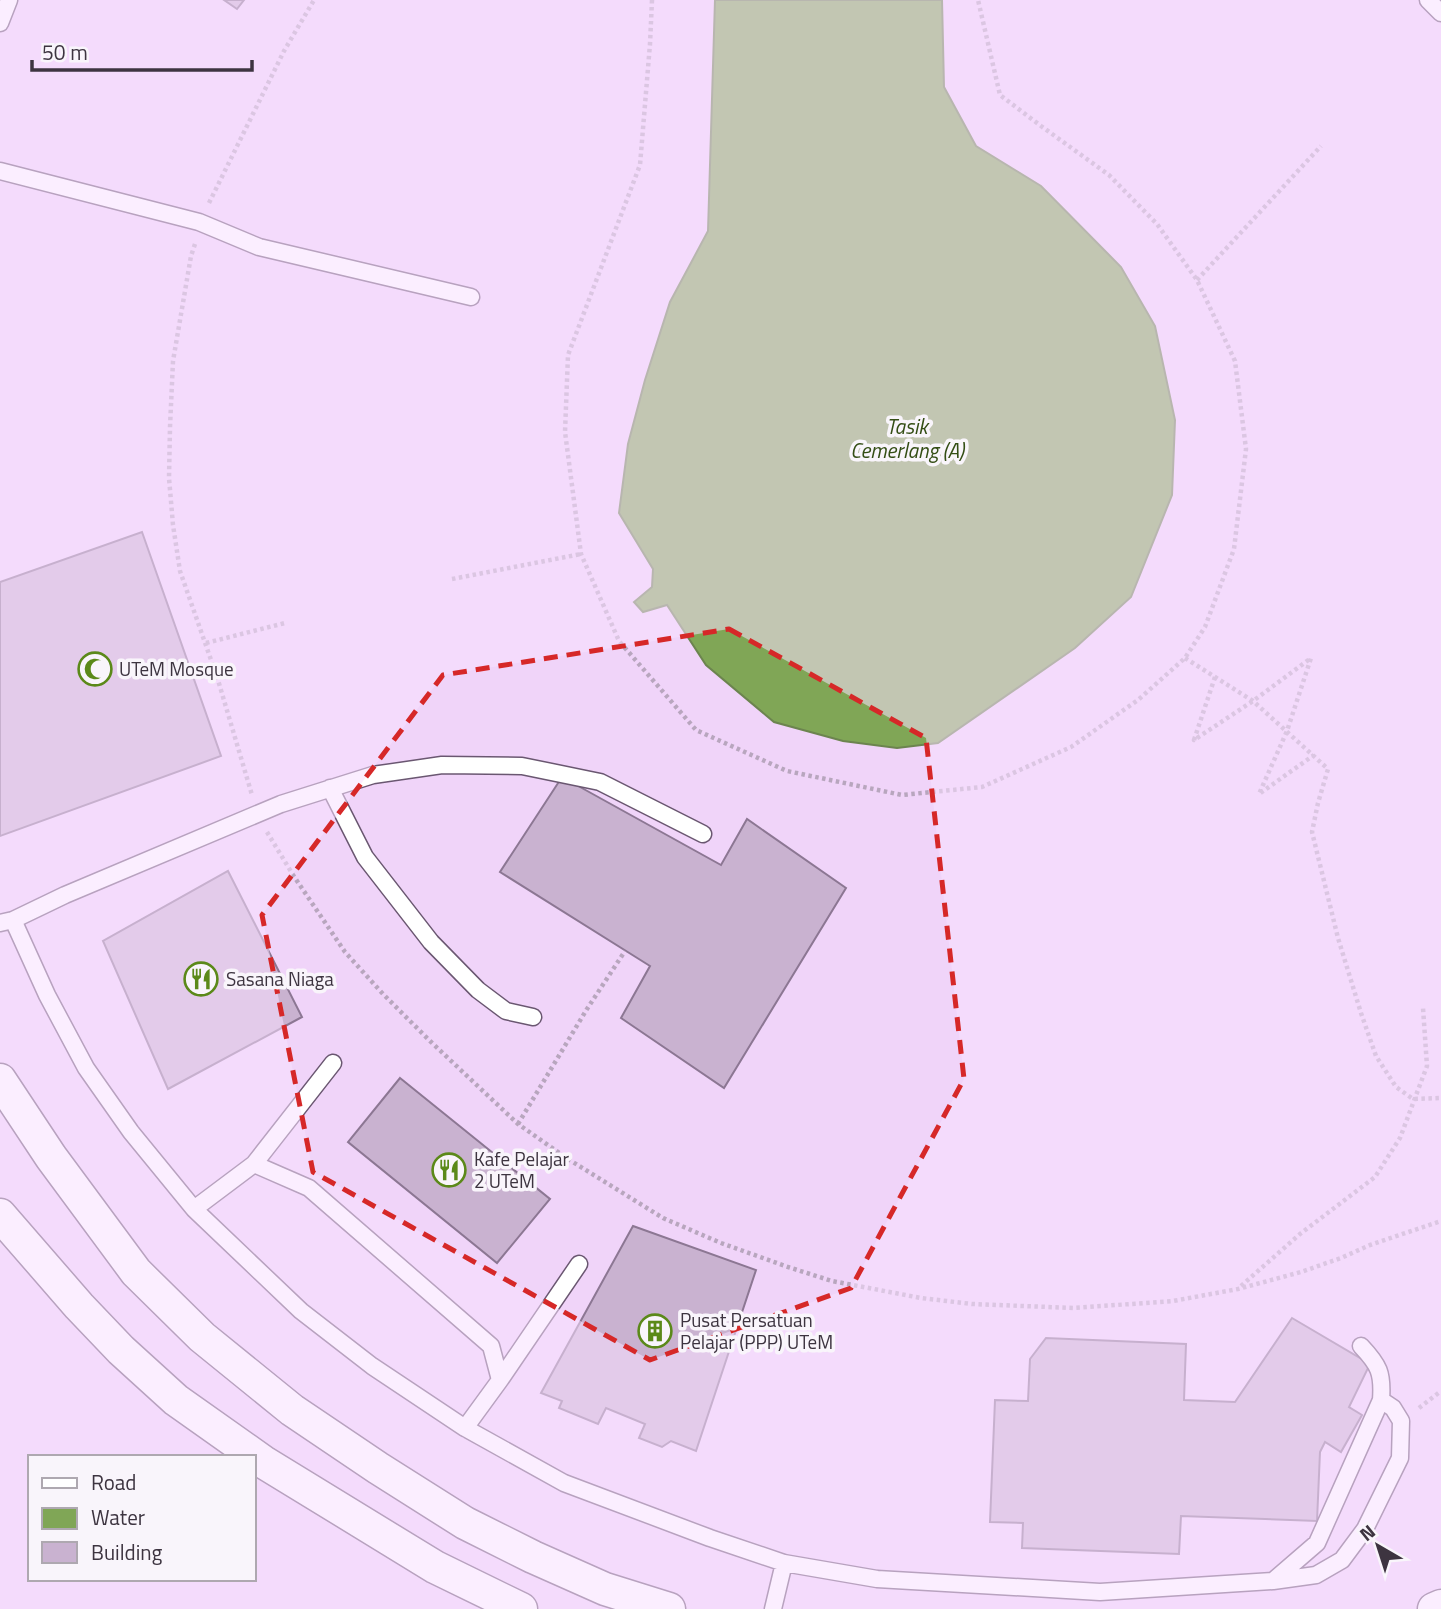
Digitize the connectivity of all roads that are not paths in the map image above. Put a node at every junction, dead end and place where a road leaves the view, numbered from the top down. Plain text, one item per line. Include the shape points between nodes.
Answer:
1 (9, 0) edge
2 (1428, 0) edge
3 (1441, 13) edge
4 (0, 23) edge
5 (0, 171) edge
6 (471, 297) dead end
7 (330, 788) junction
8 (703, 834) dead end
9 (6, 921) edge
10 (533, 1017) dead end
11 (333, 1063) dead end
12 (0, 1080) edge
13 (254, 1164) junction
14 (194, 1209) junction
15 (0, 1215) edge
16 (579, 1264) dead end
17 (1361, 1346) dead end
18 (500, 1380) junction
19 (1381, 1400) junction
20 (465, 1428) junction
21 (254, 1455) edge
22 (256, 1457) edge
23 (784, 1563) junction
24 (1273, 1581) junction
25 (487, 1602) edge
26 (1441, 1606) edge
27 (521, 1609) edge
28 (669, 1609) edge
29 (773, 1609) edge
30 (1434, 1609) edge

1 - 4 lane
2 - 3 lane
5 - 6 lane via 199,222 259,247
7 - 8 lane via 373,775 442,765 522,766 600,782
7 - 9 lane via 259,813
7 - 10 lane via 365,857 431,942 478,990 506,1011
9 - 14 lane via 86,1068
11 - 13 lane
12 - 28 street via 136,1272 202,1337 292,1410 465,1523 605,1589
13 - 14 lane
13 - 18 lane via 309,1188 491,1346
14 - 20 lane via 301,1311 372,1366
15 - 21 street via 121,1350 176,1400
16 - 18 lane
17 - 19 lane via 1382,1380
18 - 20 lane
19 - 24 lane via 1317,1543
19 - 24 lane via 1401,1422 1400,1458 1364,1529 1342,1560 1316,1575
20 - 23 lane via 564,1483
22 - 25 street
23 - 24 lane via 877,1579 1100,1592
23 - 29 lane
25 - 27 street
26 - 30 street

